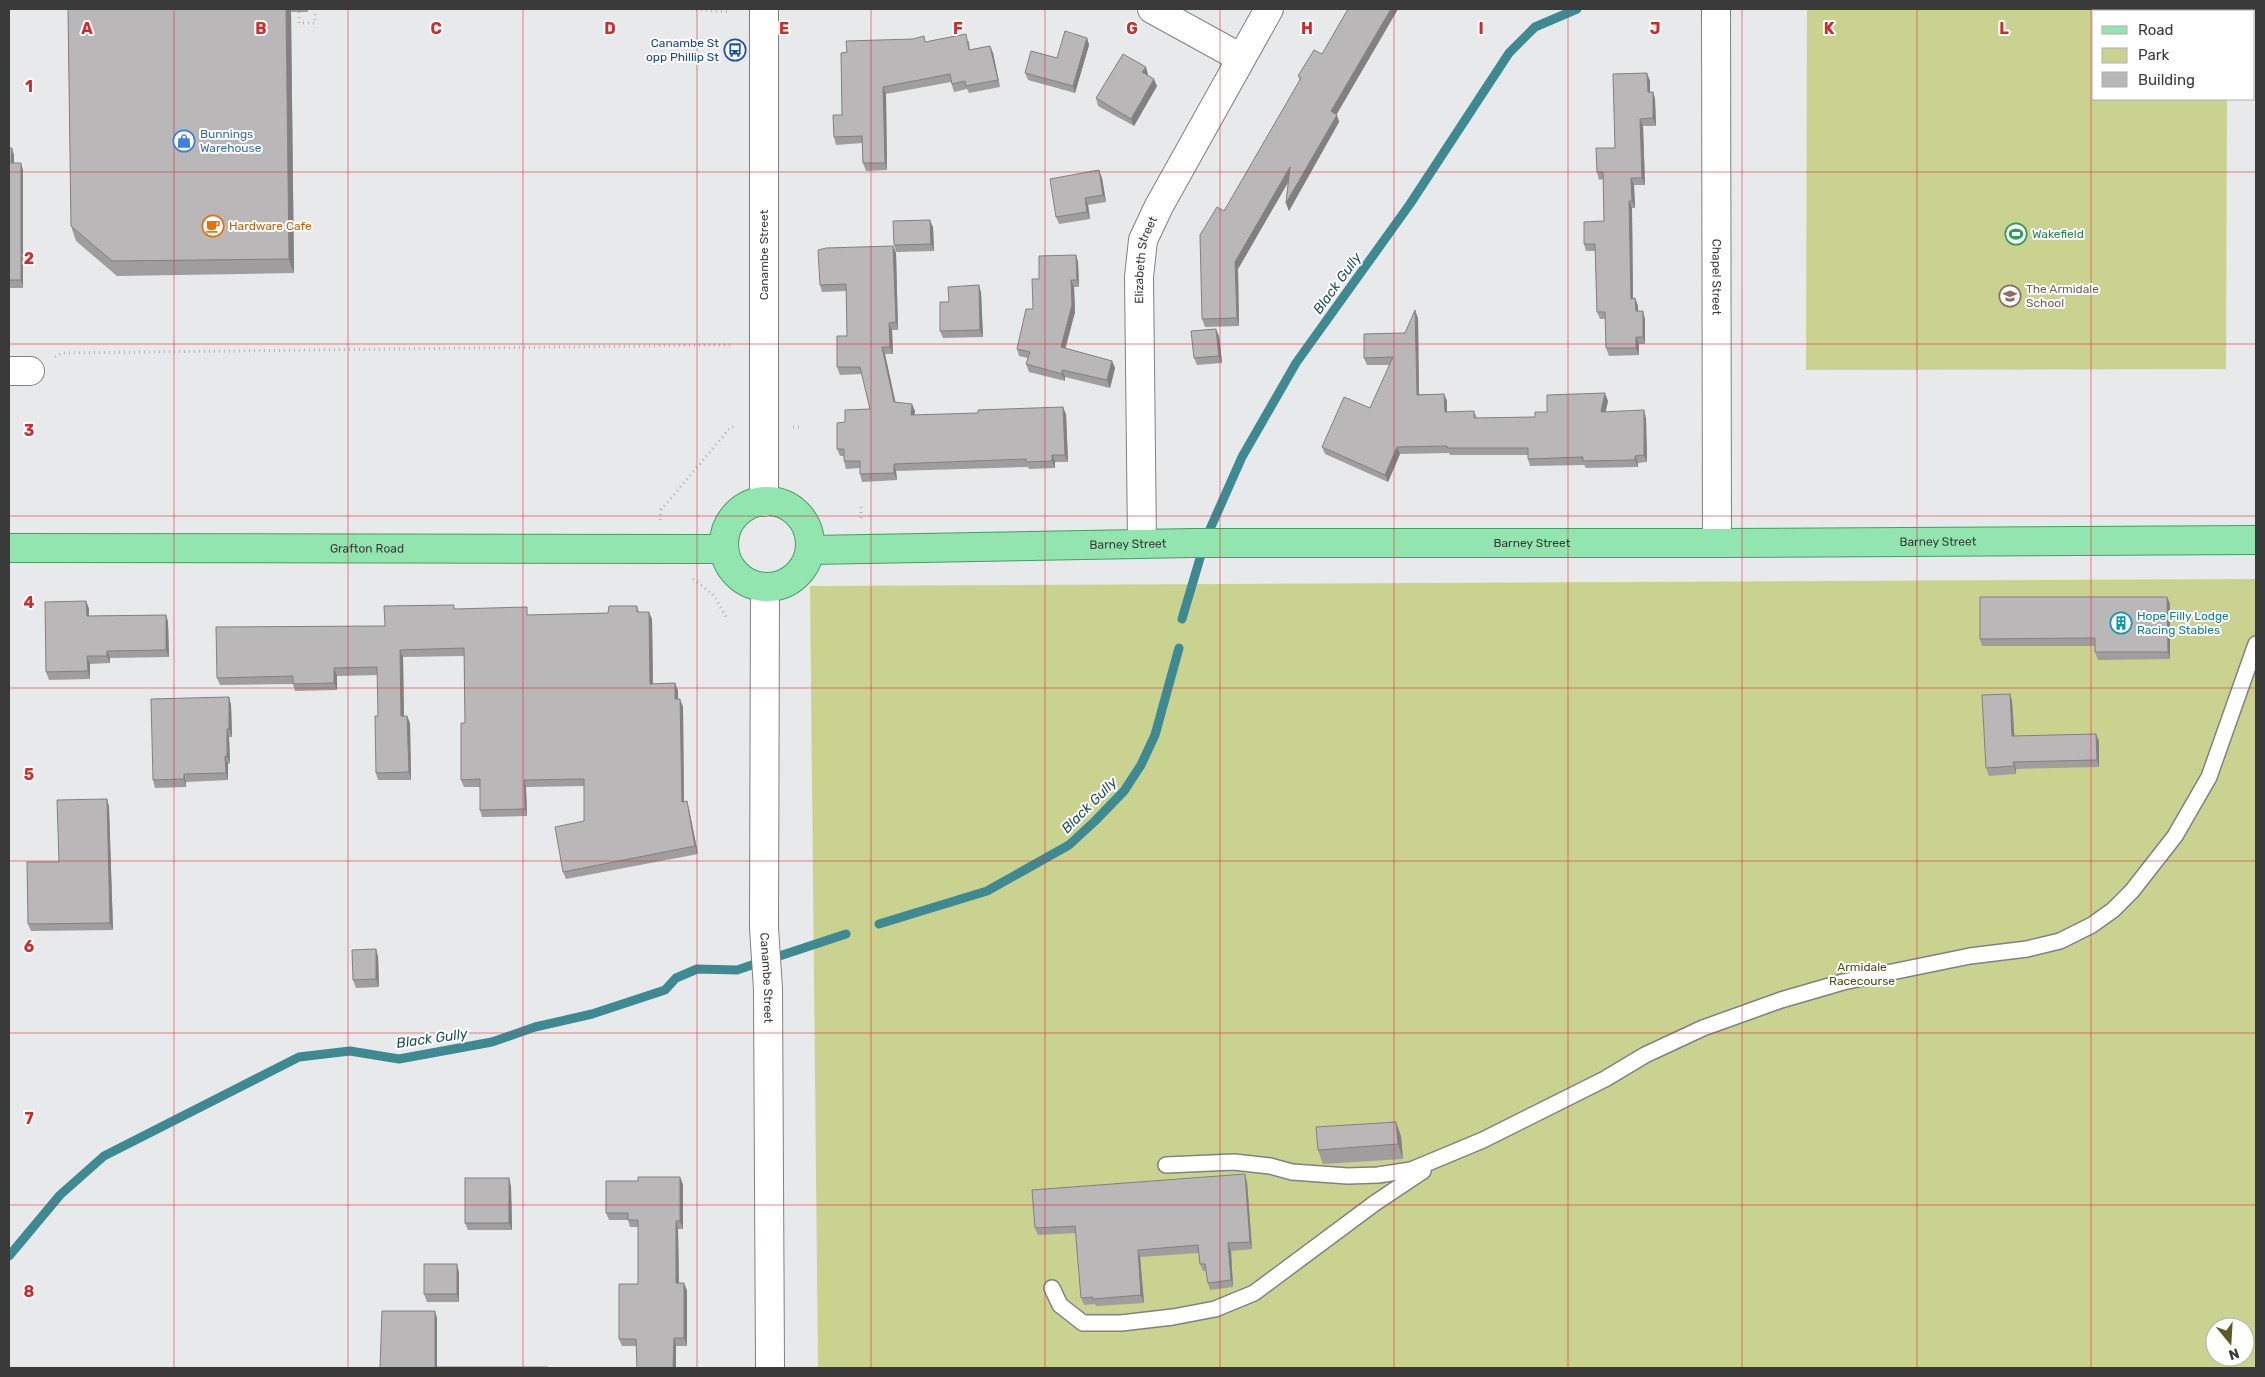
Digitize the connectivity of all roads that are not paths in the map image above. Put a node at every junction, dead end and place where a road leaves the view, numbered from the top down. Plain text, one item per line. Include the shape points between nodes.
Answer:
1 (764, 9) edge
2 (1152, 9) edge
3 (1269, 9) edge
4 (1716, 9) edge
5 (1242, 58) junction
6 (764, 502) junction
7 (2256, 540) edge
8 (1142, 543) junction
9 (1717, 543) junction
10 (9, 548) edge
11 (724, 549) junction
12 (810, 550) junction
13 (765, 588) junction
14 (2256, 644) edge
15 (1446, 1157) junction
16 (1166, 1165) dead end
17 (1052, 1288) dead end
18 (770, 1368) edge

1 - 6 street, Canambe Street
2 - 5 street
3 - 5 street, Elizabeth Street
4 - 9 street, Chapel Street
5 - 8 street, Elizabeth Street via 1142,240 1139,277
6 - 11 main road via 748,506 734,517 724,538
6 - 12 main road via 788,507 797,514 805,524
7 - 9 main road, Barney Street
8 - 9 main road, Barney Street
8 - 12 main road, Barney Street
10 - 11 main road, Grafton Road
11 - 13 main road via 731,568 738,576
12 - 13 main road via 803,568 795,576
13 - 18 street, Canambe Street via 764,928 768,989
14 - 15 lane via 2209,777 2175,836 2132,890 2113,910 2092,925 2060,941 1843,982 1720,1021 1645,1055
15 - 16 lane via 1411,1170 1378,1175 1322,1174 1234,1162
15 - 17 lane via 1375,1203 1254,1293 1215,1309 1122,1323 1083,1323 1060,1305

